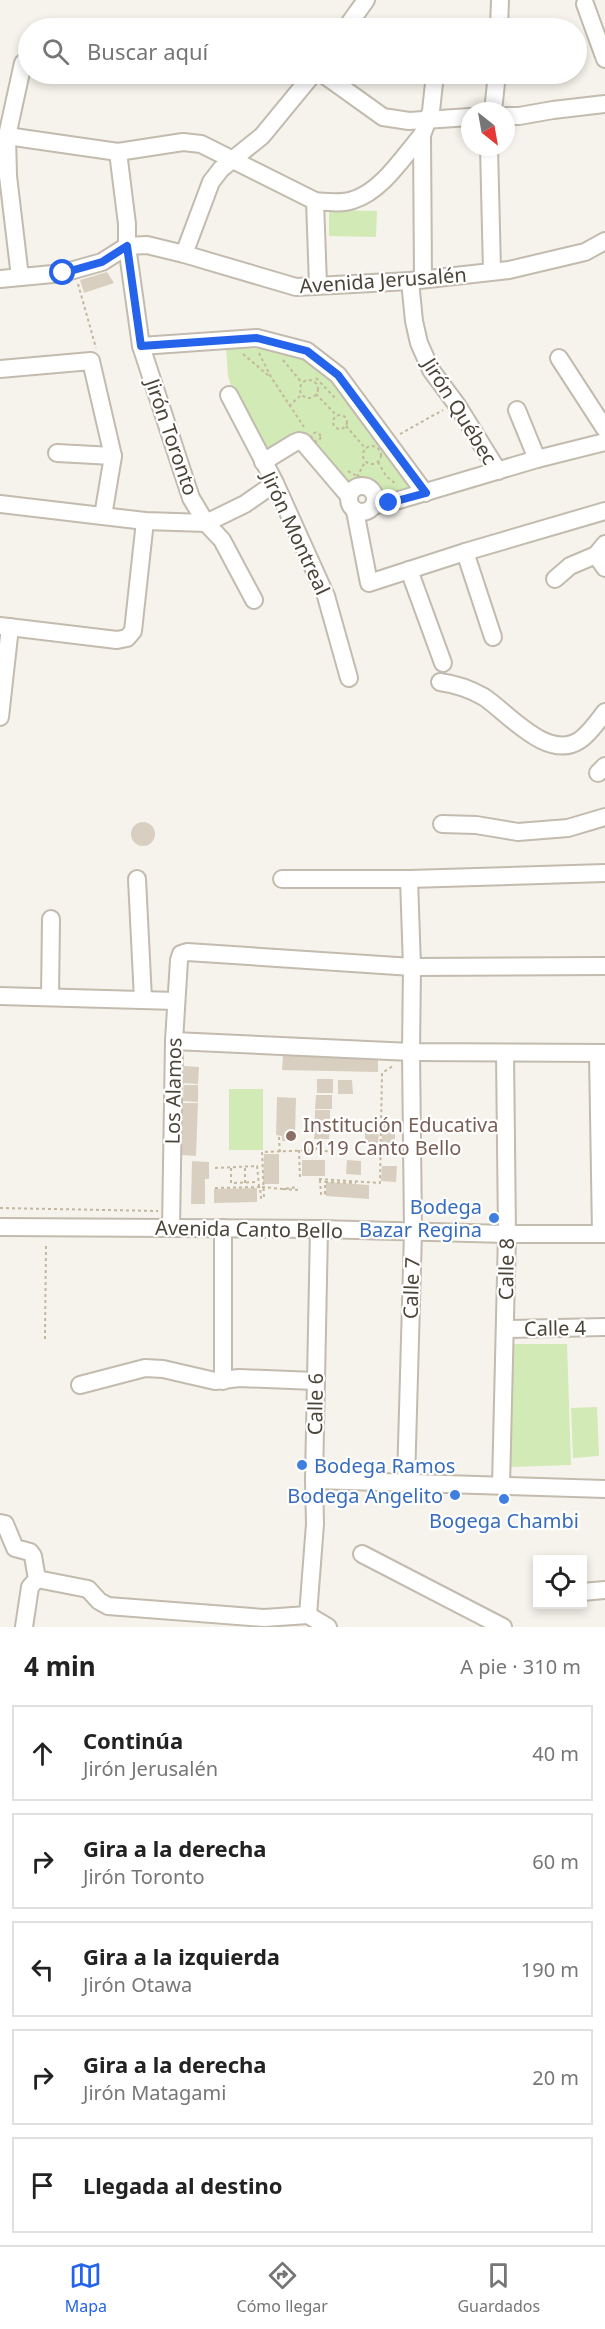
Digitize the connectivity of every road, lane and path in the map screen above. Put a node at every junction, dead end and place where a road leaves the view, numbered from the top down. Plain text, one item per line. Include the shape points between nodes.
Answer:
1 (366, 0) edge
2 (500, 0) edge
3 (585, 4) dead end
4 (353, 18) edge
5 (499, 18) edge
6 (605, 58) edge
7 (18, 84) edge
8 (305, 84) edge
9 (337, 84) edge
10 (434, 84) edge
11 (496, 84) edge
12 (494, 102) edge
13 (605, 104) edge
14 (515, 116) edge
15 (461, 119) edge
16 (425, 128) junction
17 (7, 136) junction
18 (118, 152) junction
19 (489, 156) edge
20 (234, 160) junction
21 (315, 201) junction
22 (605, 241) edge
23 (127, 246) junction
24 (184, 254) junction
25 (74, 270) junction
26 (492, 271) junction
27 (20, 277) junction
28 (0, 279) edge
29 (416, 280) junction
30 (318, 285) junction
31 (141, 346) junction
32 (559, 358) dead end
33 (92, 361) junction
34 (295, 363) dead end
35 (0, 369) edge
36 (312, 373) dead end
37 (271, 377) junction
38 (302, 382) junction
39 (301, 394) junction
40 (316, 394) junction
41 (229, 395) dead end
42 (339, 402) dead end
43 (456, 403) junction
44 (289, 406) junction
45 (517, 410) dead end
46 (337, 416) junction
47 (346, 426) junction
48 (605, 429) edge
49 (306, 438) junction
50 (387, 441) junction
51 (605, 442) edge
52 (366, 449) junction
53 (57, 453) dead end
54 (113, 456) junction
55 (537, 459) junction
56 (263, 462) junction
57 (365, 462) junction
58 (378, 462) junction
59 (498, 471) junction
60 (275, 483) junction
61 (403, 489) dead end
62 (426, 493) junction
63 (379, 500) junction
64 (352, 503) junction
65 (0, 504) edge
66 (605, 511) edge
67 (103, 516) junction
68 (145, 521) junction
69 (206, 523) junction
70 (465, 552) junction
71 (602, 556) edge
72 (409, 570) junction
73 (555, 579) dead end
74 (254, 600) dead end
75 (5, 626) edge
76 (492, 637) dead end
77 (443, 663) dead end
78 (348, 678) dead end
79 (440, 682) dead end
80 (605, 712) edge
81 (0, 717) edge
82 (605, 817) edge
83 (442, 824) dead end
84 (605, 873) edge
85 (138, 879) dead end
86 (282, 879) dead end
87 (409, 879) junction
88 (51, 919) dead end
89 (605, 966) edge
90 (412, 967) junction
91 (0, 996) edge
92 (50, 997) junction
93 (143, 999) junction
94 (176, 1001) junction
95 (174, 1041) junction
96 (411, 1052) junction
97 (505, 1053) junction
98 (602, 1053) edge
99 (397, 1063) dead end
100 (279, 1137) dead end
101 (335, 1143) dead end
102 (299, 1150) junction
103 (316, 1150) junction
104 (280, 1152) junction
105 (335, 1152) dead end
106 (215, 1167) dead end
107 (231, 1167) junction
108 (245, 1167) junction
109 (300, 1179) dead end
110 (245, 1182) junction
111 (371, 1184) dead end
112 (260, 1185) junction
113 (298, 1188) dead end
114 (0, 1208) edge
115 (164, 1211) dead end
116 (0, 1227) edge
117 (46, 1228) junction
118 (171, 1228) junction
119 (223, 1228) junction
120 (319, 1229) junction
121 (413, 1232) junction
122 (507, 1234) junction
123 (603, 1234) edge
124 (605, 1327) edge
125 (505, 1329) junction
126 (45, 1339) dead end
127 (223, 1381) junction
128 (315, 1381) junction
129 (80, 1385) dead end
130 (314, 1480) junction
131 (406, 1482) junction
132 (501, 1485) junction
133 (605, 1489) edge
134 (0, 1523) edge
135 (362, 1554) dead end
136 (37, 1579) junction
137 (605, 1590) edge
138 (587, 1592) edge
139 (308, 1615) junction
140 (161, 1619) edge
141 (24, 1627) edge
142 (328, 1627) edge
143 (503, 1627) edge

1 - 4 street
2 - 5 street
3 - 6 street
7 - 17 street
8 - 20 street via 262,136
9 - 16 street via 383,117
10 - 16 street, Jirón Québec
11 - 12 street
13 - 14 street
15 - 16 street
16 - 21 street via 391,172 369,192 352,200
16 - 29 street, Jirón Québec
17 - 18 street
17 - 27 street
18 - 20 street via 183,142 201,144
18 - 23 street, Jirón Toronto
19 - 26 street
20 - 21 street
20 - 24 street via 211,182
21 - 30 street
22 - 26 street, Avenida Jerusalén via 585,252 556,260
23 - 24 street, Avenida Jerusalén via 147,245
23 - 25 street via 102,262
23 - 31 street, Jirón Toronto
24 - 30 street, Avenida Jerusalén via 291,286
25 - 27 street
25 - 33 path via 97,351
26 - 29 street, Avenida Jerusalén
27 - 28 street
29 - 30 street, Avenida Jerusalén
29 - 43 street, Jirón Québec via 414,321 419,344 431,370
31 - 50 street via 257,338 307,351 338,375
31 - 69 street, Jirón Toronto via 191,498
32 - 48 street
33 - 35 street
33 - 54 street
34 - 38 path via 281,357
36 - 42 path
37 - 37 path via 240,351 261,353
37 - 44 path
38 - 39 path
38 - 40 path via 315,383
39 - 40 path via 309,398
39 - 44 path
40 - 46 path
41 - 56 street, Jirón Montreal
43 - 50 path
43 - 59 street, Jirón Québec
44 - 49 path
45 - 55 street
46 - 47 path via 345,417
46 - 47 path via 335,427
47 - 52 path
49 - 56 street
49 - 64 street via 303,442
50 - 62 street
51 - 55 street
52 - 57 path
52 - 58 path via 379,449
53 - 54 street
54 - 67 street
55 - 59 street
56 - 60 street, Jirón Montreal
57 - 58 path
57 - 63 path via 358,477 373,481
58 - 61 path via 386,476
59 - 62 street
60 - 69 street via 245,504
60 - 78 street, Jirón Montreal via 326,596
62 - 63 street
63 - 64 street via 364,512
63 - 64 street via 364,485 356,487
64 - 72 street via 369,584
65 - 67 street
66 - 70 street
67 - 68 street
68 - 69 street
68 - 75 street via 133,631 127,638
69 - 74 street, Jirón Toronto via 222,540
70 - 72 street
70 - 76 street
71 - 73 street via 570,566
72 - 77 street
75 - 81 street
79 - 80 street via 484,697 523,729 557,745 580,739
82 - 83 street via 568,828 518,832
84 - 87 street
85 - 93 street
86 - 87 street
87 - 90 street, Calle 7
88 - 92 street
89 - 90 street
90 - 94 street, Los Alamos via 187,952 181,954
90 - 96 street, Calle 7
91 - 92 street
92 - 93 street
93 - 94 street
94 - 95 street, Los Alamos
95 - 96 street
95 - 118 street, Los Alamos
96 - 97 street
96 - 121 street, Calle 7
97 - 98 street
97 - 122 street, Calle 8
98 - 123 street
99 - 111 path via 382,1073 380,1183 320,1179 321,1194 325,1194 325,1182
100 - 104 path
101 - 103 path via 316,1143
102 - 103 path
102 - 104 path
102 - 109 path
103 - 105 path
104 - 112 path via 262,1152
106 - 107 path
107 - 108 path
107 - 110 path via 231,1183
108 - 110 path
108 - 112 path via 257,1166
110 - 112 path
112 - 112 path via 264,1198 260,1187 217,1187
112 - 113 path
114 - 115 path
116 - 117 street, Avenida Canto Bello
117 - 118 street, Avenida Canto Bello
117 - 126 path
118 - 119 street, Avenida Canto Bello
119 - 120 street, Avenida Canto Bello
119 - 127 street
120 - 121 street, Avenida Canto Bello
120 - 128 street, Calle 6
121 - 122 street, Avenida Canto Bello
121 - 131 street, Calle 7
122 - 123 street, Avenida Canto Bello
122 - 125 street, Calle 8
124 - 125 street, Calle 4
125 - 132 street, Calle 8
127 - 128 street
127 - 129 street via 146,1368
128 - 130 street, Calle 6
130 - 131 street
130 - 139 street, Calle 6
131 - 132 street
132 - 133 street
134 - 136 street via 5,1524 15,1548 33,1556
135 - 143 street
136 - 140 street via 88,1589 108,1606
136 - 141 street via 30,1587
137 - 138 street
139 - 140 street
139 - 142 street

